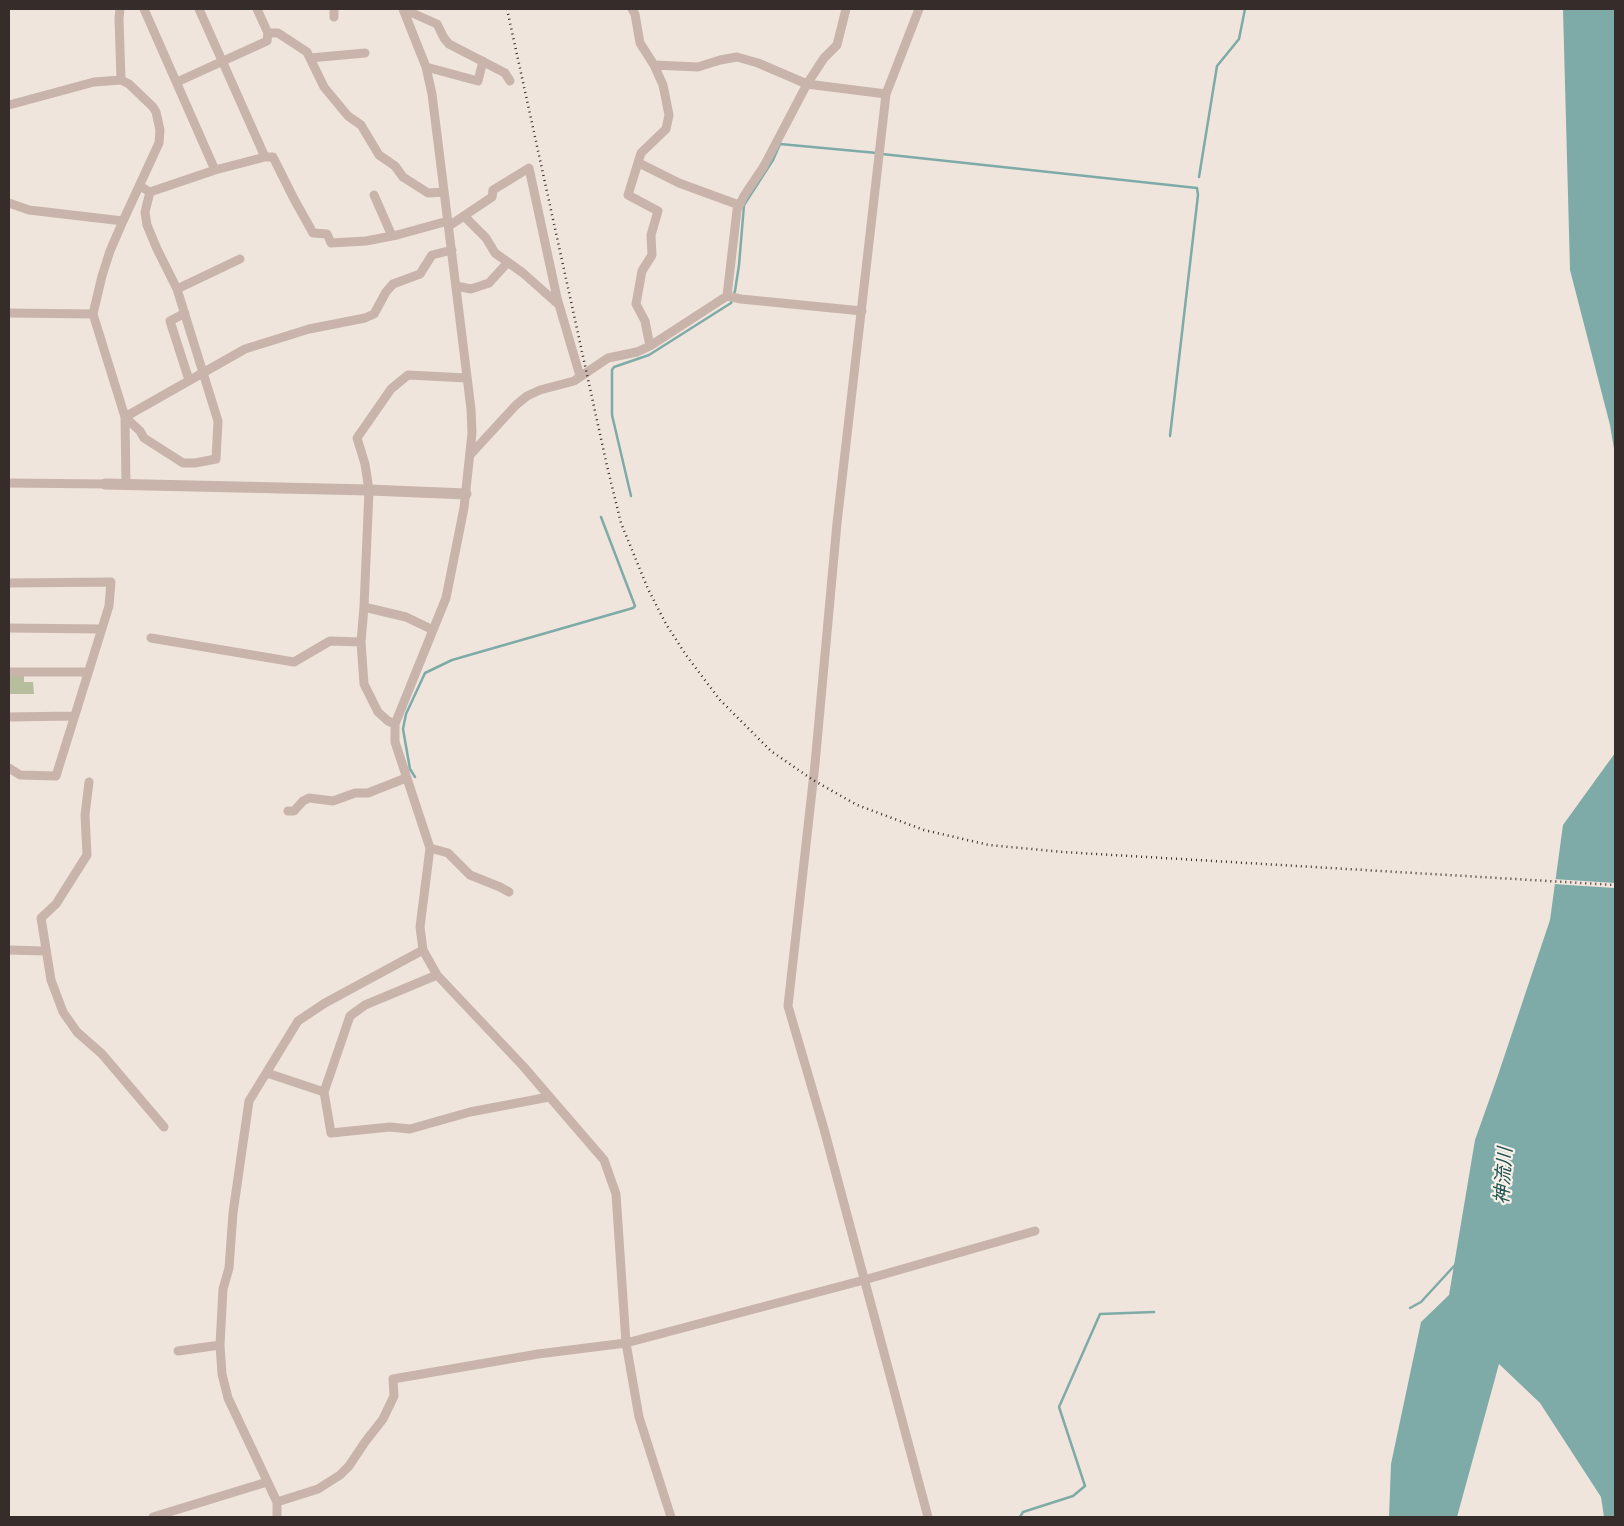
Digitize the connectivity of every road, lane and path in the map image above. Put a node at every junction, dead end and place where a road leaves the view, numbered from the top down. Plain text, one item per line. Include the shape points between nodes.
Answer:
1 (120, 9) edge
2 (144, 9) edge
3 (199, 9) edge
4 (257, 9) edge
5 (632, 9) edge
6 (640, 9) edge
7 (846, 9) edge
8 (919, 9) edge
9 (636, 18) junction
10 (268, 33) junction
11 (365, 53) dead end
12 (310, 58) junction
13 (482, 61) junction
14 (222, 62) junction
15 (654, 66) junction
16 (426, 67) junction
17 (121, 80) junction
18 (510, 81) dead end
19 (177, 82) junction
20 (807, 84) junction
21 (886, 94) junction
22 (9, 106) edge
23 (265, 157) junction
24 (639, 163) junction
25 (214, 170) junction
26 (140, 186) junction
27 (150, 192) junction
28 (444, 192) junction
29 (374, 195) dead end
30 (9, 203) edge
31 (739, 205) junction
32 (464, 216) junction
33 (123, 221) junction
34 (449, 224) junction
35 (392, 236) junction
36 (452, 250) junction
37 (240, 259) dead end
38 (508, 262) junction
39 (456, 286) junction
40 (177, 289) junction
41 (727, 296) junction
42 (559, 306) junction
43 (862, 311) junction
44 (9, 313) edge
45 (185, 313) junction
46 (94, 314) junction
47 (650, 346) junction
48 (204, 372) junction
49 (580, 376) junction
50 (467, 378) junction
51 (189, 380) junction
52 (125, 416) junction
53 (470, 455) junction
54 (9, 483) edge
55 (105, 484) joint
56 (126, 485) junction
57 (369, 490) junction
58 (466, 494) junction
59 (9, 583) edge
60 (364, 607) junction
61 (9, 628) edge
62 (101, 629) junction
63 (432, 630) junction
64 (151, 638) dead end
65 (361, 642) junction
66 (9, 672) edge
67 (88, 672) junction
68 (74, 716) junction
69 (9, 717) edge
70 (395, 724) junction
71 (9, 768) edge
72 (406, 778) junction
73 (89, 782) dead end
74 (288, 811) dead end
75 (430, 848) junction
76 (509, 892) dead end
77 (9, 950) edge
78 (423, 950) junction
79 (46, 951) junction
80 (436, 975) junction
81 (267, 1073) junction
82 (324, 1092) junction
83 (549, 1097) junction
84 (164, 1127) dead end
85 (1035, 1230) dead end
86 (864, 1280) junction
87 (626, 1343) junction
88 (220, 1344) junction
89 (178, 1352) dead end
90 (266, 1482) junction
91 (276, 1502) junction
92 (153, 1517) edge
93 (278, 1517) edge
94 (671, 1517) edge
95 (928, 1517) edge

1 - 17 street
2 - 19 street
3 - 14 street
4 - 10 street
5 - 9 street
6 - 9 street
7 - 20 street via 837,45
8 - 21 street
9 - 15 street via 640,43
10 - 12 street via 278,33 307,52
10 - 14 street via 267,40
11 - 12 street
12 - 28 street via 324,87 348,116 362,125 379,155 428,193
13 - 16 street via 478,81
13 - 16 street via 449,44 437,24 403,9
13 - 18 street via 505,73
14 - 19 street
14 - 23 street
15 - 20 street via 698,67 737,57
15 - 24 street via 669,116 666,129 642,153
16 - 28 street
17 - 22 street via 94,82
17 - 26 street via 153,107 160,130 159,143
19 - 25 street
20 - 21 street
20 - 31 street via 764,166
21 - 43 street
23 - 25 street
23 - 35 street via 273,157 313,233 327,234 331,243
24 - 31 street via 679,183
24 - 47 street via 628,195 658,212 651,235 652,255 642,271 636,304 645,321
25 - 27 street
26 - 27 street
26 - 33 street
27 - 40 street via 145,212 147,225
28 - 34 street
29 - 35 street
30 - 33 street via 29,210
31 - 41 street
32 - 34 street
32 - 38 street via 486,238 495,253
32 - 42 street via 492,197 493,190 529,168
33 - 46 street via 102,276
34 - 35 street
34 - 36 street
36 - 39 street
36 - 48 street via 432,255 420,274 393,284 374,314 244,349
37 - 40 street
38 - 39 street via 489,283 471,289
38 - 42 street
39 - 50 street
40 - 45 street
41 - 43 street
41 - 47 street
42 - 49 street
43 - 86 street via 788,1006
44 - 46 street
45 - 48 street
45 - 51 street via 170,321
46 - 52 street
47 - 49 street via 608,358
48 - 51 street
48 - 52 street via 218,421 216,459 183,463 144,438
49 - 53 street via 574,381 527,396
50 - 53 street via 471,409
50 - 57 street via 408,375 390,389 357,438
51 - 52 street
52 - 56 street
53 - 58 street
54 - 55 street
55 - 56 street
56 - 57 street
57 - 58 street
57 - 60 street
58 - 63 street via 446,598
59 - 62 street via 111,582 109,606
60 - 63 street via 406,617
60 - 65 street
61 - 62 street
62 - 67 street
63 - 70 street
64 - 65 street via 294,662 330,641
65 - 70 street via 364,684 378,712
66 - 67 street
67 - 68 street
68 - 69 street
68 - 71 street via 56,776 20,776
70 - 72 street via 395,742
72 - 74 street via 368,793 355,793 333,801 309,798 294,811
72 - 75 street
73 - 79 street via 85,815 87,855 56,904 41,918
75 - 76 street via 448,853 470,875
75 - 78 street via 420,927
77 - 79 street
78 - 80 street
78 - 81 street via 298,1021
79 - 84 street via 51,980 63,1012 77,1032 102,1054
80 - 82 street via 365,1005 350,1016
80 - 83 street
81 - 82 street
81 - 88 street via 249,1101 233,1213 229,1268 223,1289
82 - 83 street via 331,1132 390,1127 410,1129 470,1112
83 - 87 street via 604,1160 614,1185
85 - 86 street
86 - 87 street
86 - 95 street
87 - 91 street via 538,1354 393,1379 394,1396 383,1419 349,1466 318,1489
87 - 94 street via 639,1417
88 - 89 street
88 - 90 street via 228,1398
90 - 91 street
90 - 92 street
91 - 93 street

